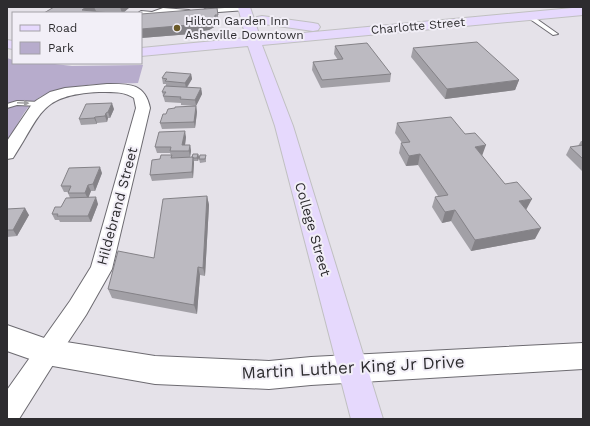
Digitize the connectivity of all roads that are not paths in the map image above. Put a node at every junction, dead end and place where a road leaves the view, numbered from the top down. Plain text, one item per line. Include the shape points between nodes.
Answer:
1 (163, 8) edge
2 (248, 8) edge
3 (583, 12) edge
4 (142, 13) edge
5 (529, 16) junction
6 (262, 20) junction
7 (344, 33) junction
8 (556, 34) dead end
9 (254, 42) junction
10 (142, 52) edge
11 (40, 104) junction
12 (7, 106) edge
13 (7, 154) edge
14 (7, 338) edge
15 (47, 352) junction
16 (583, 356) edge
17 (353, 369) junction
18 (7, 414) edge
19 (367, 419) edge

1 - 2 lane via 190,12
1 - 4 lane via 152,14
2 - 6 main road
2 - 9 main road, College Street
3 - 5 main road, Charlotte Street
5 - 7 main road, Charlotte Street
5 - 8 lane
6 - 7 main road
6 - 9 main road via 264,26
7 - 9 main road, Charlotte Street
9 - 10 main road, Charlotte Street
9 - 17 main road, College Street via 284,126
12 -> 11 lane via 17,103
11 - 13 street
11 - 15 street, Hildebrand Street via 60,94 87,89 114,89 134,92 141,97 143,108 101,269
14 - 15 main road, Martin Luther King Jr Drive
15 - 17 main road, Martin Luther King Jr Drive via 154,370 269,375
15 - 18 street, Hildebrand Street
16 - 17 main road, Martin Luther King Jr Drive
17 - 19 main road, College Street

